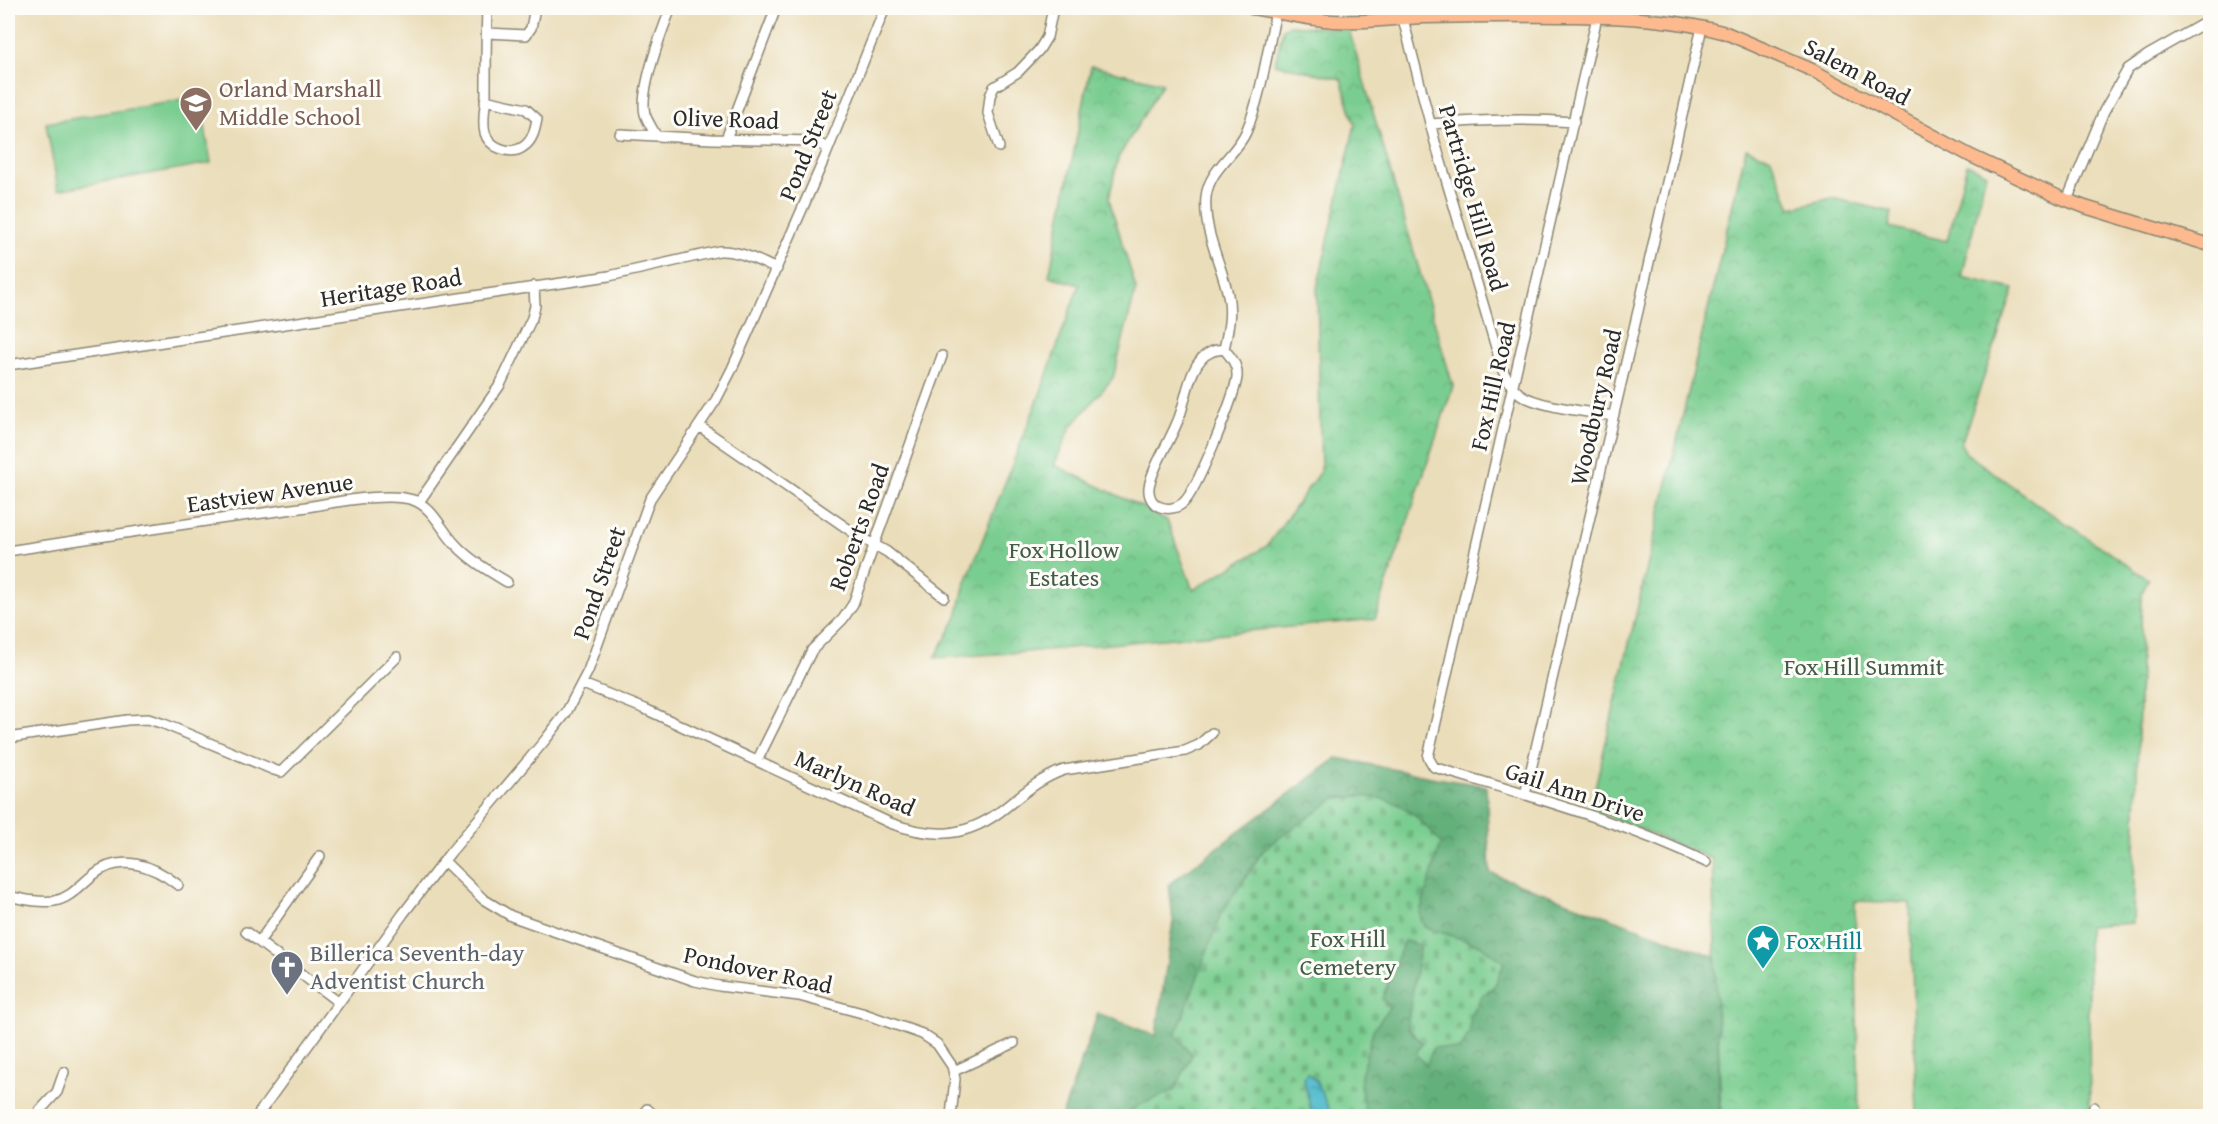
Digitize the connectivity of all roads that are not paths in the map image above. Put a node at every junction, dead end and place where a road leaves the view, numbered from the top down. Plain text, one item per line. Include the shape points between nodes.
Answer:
1 (487, 8) edge
2 (535, 8) edge
3 (671, 8) edge
4 (776, 8) edge
5 (885, 8) edge
6 (1053, 8) edge
7 (1252, 8) edge
8 (1276, 12) junction
9 (1540, 12) edge
10 (1597, 17) junction
11 (1403, 19) junction
12 (2201, 25) dead end
13 (1702, 27) junction
14 (487, 33) junction
15 (485, 100) junction
16 (1574, 122) junction
17 (1431, 124) junction
18 (620, 134) dead end
19 (656, 136) junction
20 (726, 140) junction
21 (999, 147) dead end
22 (828, 148) junction
23 (2067, 200) junction
24 (2211, 245) edge
25 (777, 269) junction
26 (534, 286) junction
27 (1224, 349) junction
28 (942, 356) dead end
29 (8, 365) edge
30 (1513, 386) junction
31 (1614, 416) junction
32 (699, 426) junction
33 (419, 502) junction
34 (875, 545) junction
35 (8, 551) edge
36 (507, 582) dead end
37 (944, 597) dead end
38 (397, 657) dead end
39 (583, 684) junction
40 (1212, 733) dead end
41 (8, 738) edge
42 (757, 760) junction
43 (1430, 764) joint
44 (1525, 795) junction
45 (321, 856) dead end
46 (444, 861) junction
47 (1706, 862) dead end
48 (178, 885) dead end
49 (8, 896) edge
50 (246, 932) dead end
51 (259, 942) junction
52 (338, 1002) junction
53 (1014, 1043) dead end
54 (954, 1071) junction
55 (64, 1072) dead end
56 (647, 1109) dead end
57 (34, 1116) edge
58 (257, 1116) edge
59 (656, 1116) edge
60 (951, 1116) edge

1 - 14 street
2 - 14 street via 526,35
3 - 19 street via 657,42 645,99 645,113
4 - 20 street
5 - 22 street, Pond Street
6 - 21 street via 1047,37 1039,50 1018,72 994,87 990,96 988,113
7 - 8 main road, Salem Road
8 - 11 main road, Salem Road via 1332,21
8 - 27 street via 1253,115 1245,135 1215,172 1207,196 1209,235 1228,295 1230,320
9 - 10 main road, Salem Road
9 - 11 main road, Salem Road
10 - 13 main road, Salem Road
10 - 16 street, Fox Hill Road
11 - 17 street, Partridge Hill Road
12 - 23 street via 2128,69 2104,111
13 - 23 main road, Salem Road via 1726,33 1803,66 1971,156
13 - 31 street, Woodbury Road
14 - 15 street
15 - 15 street via 526,109 537,119 535,133 523,148 508,151 494,146 485,133
16 - 17 street via 1492,119
16 - 30 street, Fox Hill Road
17 - 30 street, Partridge Hill Road via 1503,371
18 - 19 street, Olive Road
19 - 20 street, Olive Road
20 - 22 street, Olive Road via 814,141
22 - 25 street, Pond Street
23 - 24 main road, Salem Road
25 - 26 street, Heritage Road via 730,250 609,276
25 - 32 street, Pond Street via 732,369
26 - 29 street, Heritage Road
26 - 33 street via 532,318 500,385
27 - 27 street via 1235,362 1237,377 1216,440 1185,502 1174,509 1162,509 1153,503 1151,479 1177,425 1201,359
28 - 34 street, Roberts Road
30 - 31 street via 1532,399
30 - 43 street, Fox Hill Road via 1428,758
31 - 44 street, Woodbury Road
32 - 34 street
32 - 39 street, Pond Street via 650,499
33 - 35 street, Eastview Avenue via 384,497
33 - 36 street via 456,546
34 - 37 street
34 - 42 street, Roberts Road via 853,604 813,650
38 - 41 street via 281,771 148,719
39 - 42 street, Marlyn Road
39 - 46 street, Pond Street via 546,739
40 - 42 street, Marlyn Road via 1185,751 1052,774 974,827 939,834 890,823
43 - 44 street, Gail Ann Drive
44 - 47 street, Gail Ann Drive via 1647,836
45 - 51 street
46 - 52 street, Pond Street
46 - 54 street, Pondover Road via 483,899 511,916 695,981 799,996 903,1026 937,1044
48 - 49 street via 158,871 125,862 104,868 79,889 55,901
50 - 51 street
51 - 52 street
52 - 58 street, Pond Street
53 - 54 street
54 - 60 street
55 - 57 street via 57,1092
56 - 59 street

